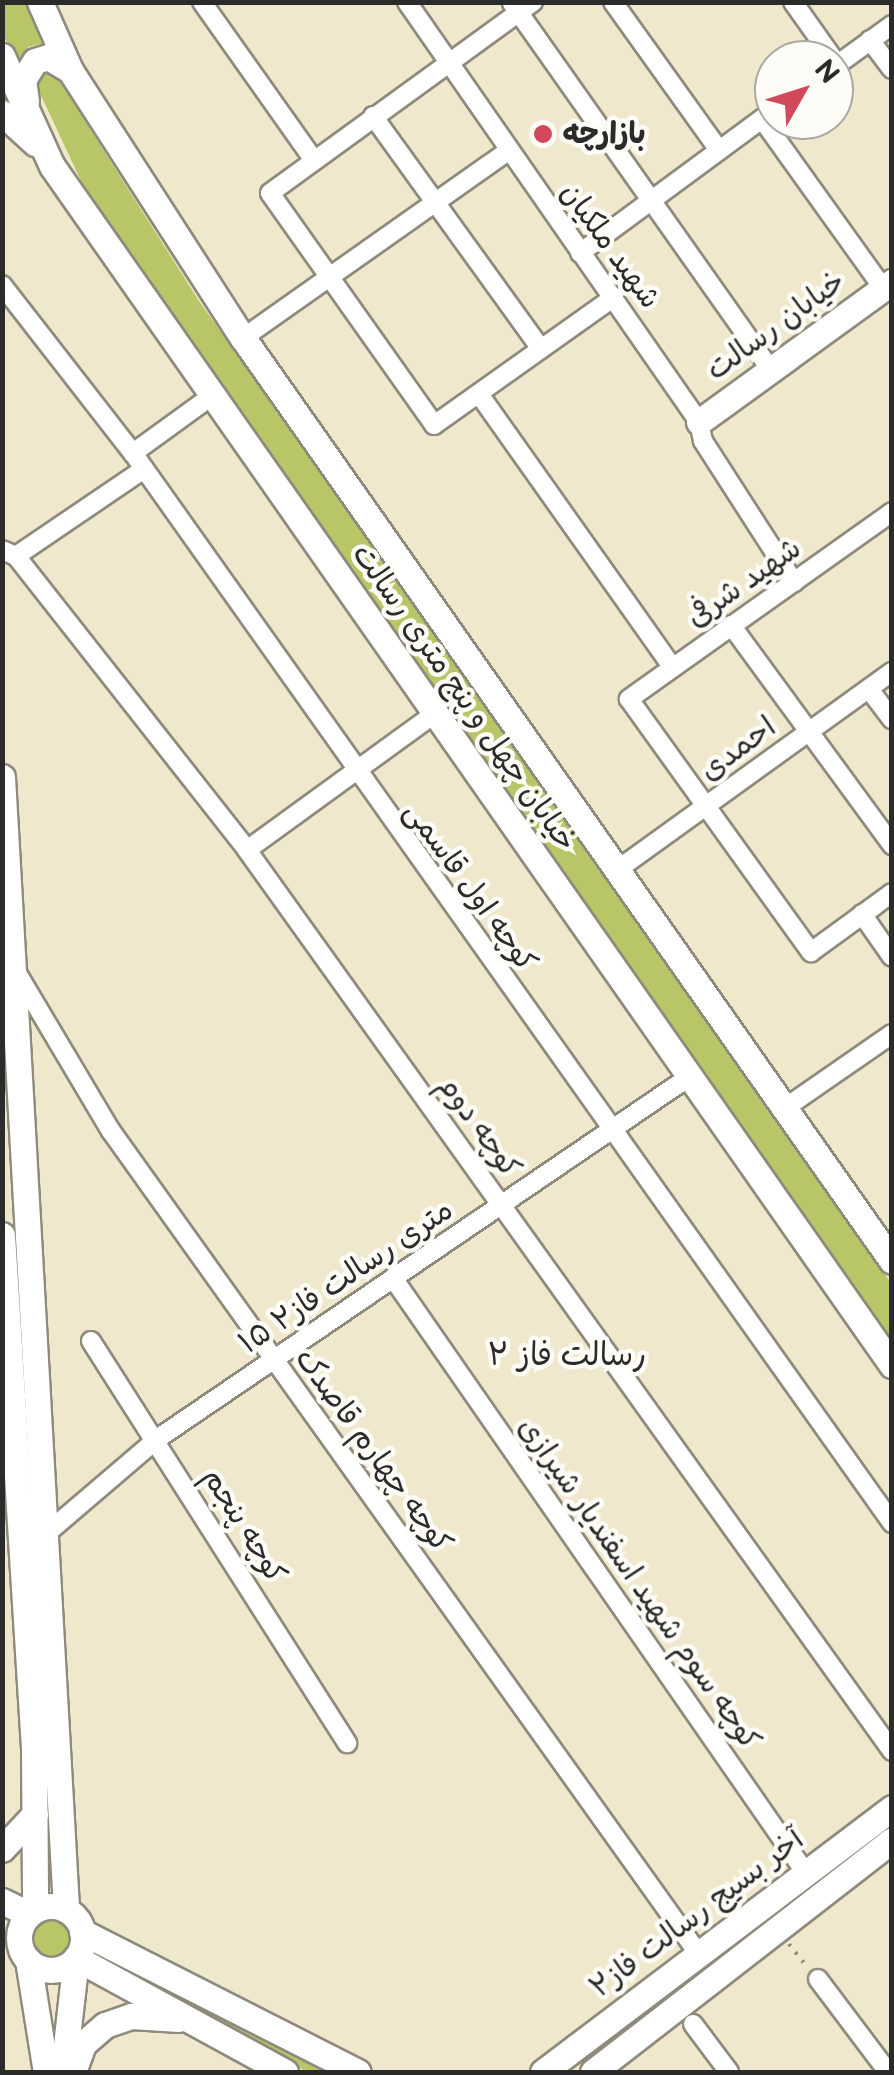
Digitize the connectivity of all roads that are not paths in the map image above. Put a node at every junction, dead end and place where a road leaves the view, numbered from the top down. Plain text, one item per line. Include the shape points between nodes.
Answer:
1 (40, 2) edge
2 (202, 2) edge
3 (407, 2) edge
4 (613, 2) edge
5 (793, 2) edge
6 (521, 6) edge
7 (892, 26) edge
8 (819, 40) edge
9 (870, 40) junction
10 (854, 52) edge
11 (2, 56) edge
12 (448, 62) junction
13 (892, 69) edge
14 (70, 70) junction
15 (14, 107) edge
16 (373, 116) junction
17 (754, 124) edge
18 (786, 140) edge
19 (508, 150) junction
20 (719, 150) junction
21 (314, 160) junction
22 (653, 198) junction
23 (437, 202) junction
24 (580, 253) junction
25 (330, 278) junction
26 (2, 285) edge
27 (887, 285) edge
28 (614, 297) junction
29 (243, 338) junction
30 (541, 349) junction
31 (770, 369) junction
32 (478, 394) junction
33 (210, 397) junction
34 (699, 422) junction
35 (139, 461) junction
36 (892, 512) edge
37 (9, 553) edge
38 (794, 582) junction
39 (731, 625) junction
40 (672, 667) junction
41 (892, 672) edge
42 (869, 689) junction
43 (438, 712) junction
44 (892, 719) edge
45 (812, 729) junction
46 (355, 773) junction
47 (2, 778) edge
48 (706, 806) junction
49 (892, 845) edge
50 (247, 850) junction
51 (617, 870) junction
52 (892, 893) edge
53 (862, 914) junction
54 (892, 957) edge
55 (17, 973) junction
56 (892, 1034) edge
57 (686, 1079) junction
58 (784, 1108) junction
59 (14, 1119) edge
60 (611, 1130) junction
61 (501, 1205) junction
62 (2, 1235) edge
63 (892, 1261) edge
64 (393, 1278) junction
65 (90, 1341) dead end
66 (274, 1359) junction
67 (892, 1365) edge
68 (157, 1438) junction
69 (892, 1523) edge
70 (47, 1533) junction
71 (347, 1743) dead end
72 (892, 1751) edge
73 (892, 1808) edge
74 (36, 1814) junction
75 (891, 1842) edge
76 (2, 1850) edge
77 (805, 1872) junction
78 (2, 1901) edge
79 (66, 1909) junction
80 (21, 1920) edge
81 (82, 1932) junction
82 (698, 1952) junction
83 (76, 1958) junction
84 (28, 1960) junction
85 (818, 1979) road end
86 (190, 2020) junction
87 (692, 2024) dead end
88 (46, 2072) edge
89 (63, 2072) edge
90 (73, 2072) edge
91 (285, 2072) edge
92 (358, 2072) edge
93 (543, 2072) edge
94 (593, 2072) edge
95 (729, 2072) edge
96 (888, 2072) edge

1 - 14 main road, خیابان چهل و پنج متری رسالت
2 - 21 street
3 - 12 street, شهید ملکیان
4 - 20 street
5 - 8 street
6 - 12 street
6 - 22 street
7 - 9 street
9 - 10 street
9 - 13 street
11 - 15 main road, خیابان چهل و پنج متری رسالت
12 - 16 street
12 - 19 street, شهید ملکیان
14 - 15 main road via 48,57 35,61
14 - 29 main road, خیابان چهل و پنج متری رسالت
15 - 33 main road, خیابان چهل و پنج متری رسالت
16 - 21 street
16 - 23 street
17 - 20 street
18 - 27 street
19 - 23 street
19 - 24 street, شهید ملکیان
20 - 22 street
21 - 25 street via 270,193
22 - 24 street
22 - 31 street
23 - 25 street
23 - 30 street
24 - 28 street, شهید ملکیان
25 - 29 street
25 - 32 street via 434,425
26 - 35 street, کوچه اول قاسمی
27 - 31 main road, خیابان رسالت
28 - 30 street
28 - 34 street, شهید ملکیان
29 - 51 main road, خیابان چهل و پنج متری رسالت
30 - 32 street
31 - 34 main road, خیابان رسالت
32 - 40 street
33 - 35 street
33 - 43 main road, خیابان چهل و پنج متری رسالت
34 - 38 street, شهید ملکیان via 703,441
35 - 37 street
35 - 46 street, کوچه اول قاسمی
36 - 38 street, شهید شرفی
37 - 50 street, کوچه دوم
38 - 39 street, شهید شرفی
39 - 40 street, شهید شرفی
39 - 45 street
40 - 48 street, شهید شرفی via 629,699
41 - 42 street, احمدی
42 - 44 street
42 - 45 street, احمدی
43 - 46 street
43 - 57 main road, خیابان چهل و پنج متری رسالت
45 - 48 street, احمدی
45 - 49 street
46 - 50 street
46 - 60 street, کوچه اول قاسمی
47 - 55 main road
48 - 51 street, احمدی
48 - 53 street via 811,952
50 - 61 street, کوچه دوم
51 - 58 main road, خیابان چهل و پنج متری رسالت
52 - 53 street
53 - 54 street
55 - 59 main road
55 - 66 street, کوچه چهارم قاصدک via 111,1131
56 - 58 street
57 - 60 street, ۱۵ متری رسالت فاز۲
57 - 67 main road, خیابان چهل و پنج متری رسالت
58 - 63 main road, خیابان چهل و پنج متری رسالت
59 - 70 main road
60 - 61 street, ۱۵ متری رسالت فاز۲
60 - 69 street, کوچه اول قاسمی
61 - 64 street, ۱۵ متری رسالت فاز۲
61 - 72 street, کوچه دوم
62 - 74 main road
64 - 66 street, ۱۵ متری رسالت فاز۲
64 - 77 street, کوچه سوم شهید اسفندیار شیرازی
65 - 68 street, کوچه پنجم
66 - 68 street, ۱۵ متری رسالت فاز۲
66 - 82 street, کوچه چهارم قاصدک
68 - 70 street, ۱۵ متری رسالت فاز۲
68 - 71 street, کوچه پنجم
70 - 79 main road
73 - 77 main road, آخر بسیج رسالت فاز۲
74 - 76 main road
74 - 80 main road
75 - 94 main road
77 - 82 main road, آخر بسیج رسالت فاز۲
78 - 80 main road
79 - 80 main road
79 - 81 main road
80 - 84 main road
81 - 83 main road
81 - 92 main road
82 - 93 main road, آخر بسیج رسالت فاز۲
83 - 84 main road via 56,1969
83 - 86 main road
83 - 89 main road
84 - 88 main road
85 - 96 street
86 - 90 main road via 132,2016 105,2025 82,2044
86 - 91 main road
87 - 95 street

